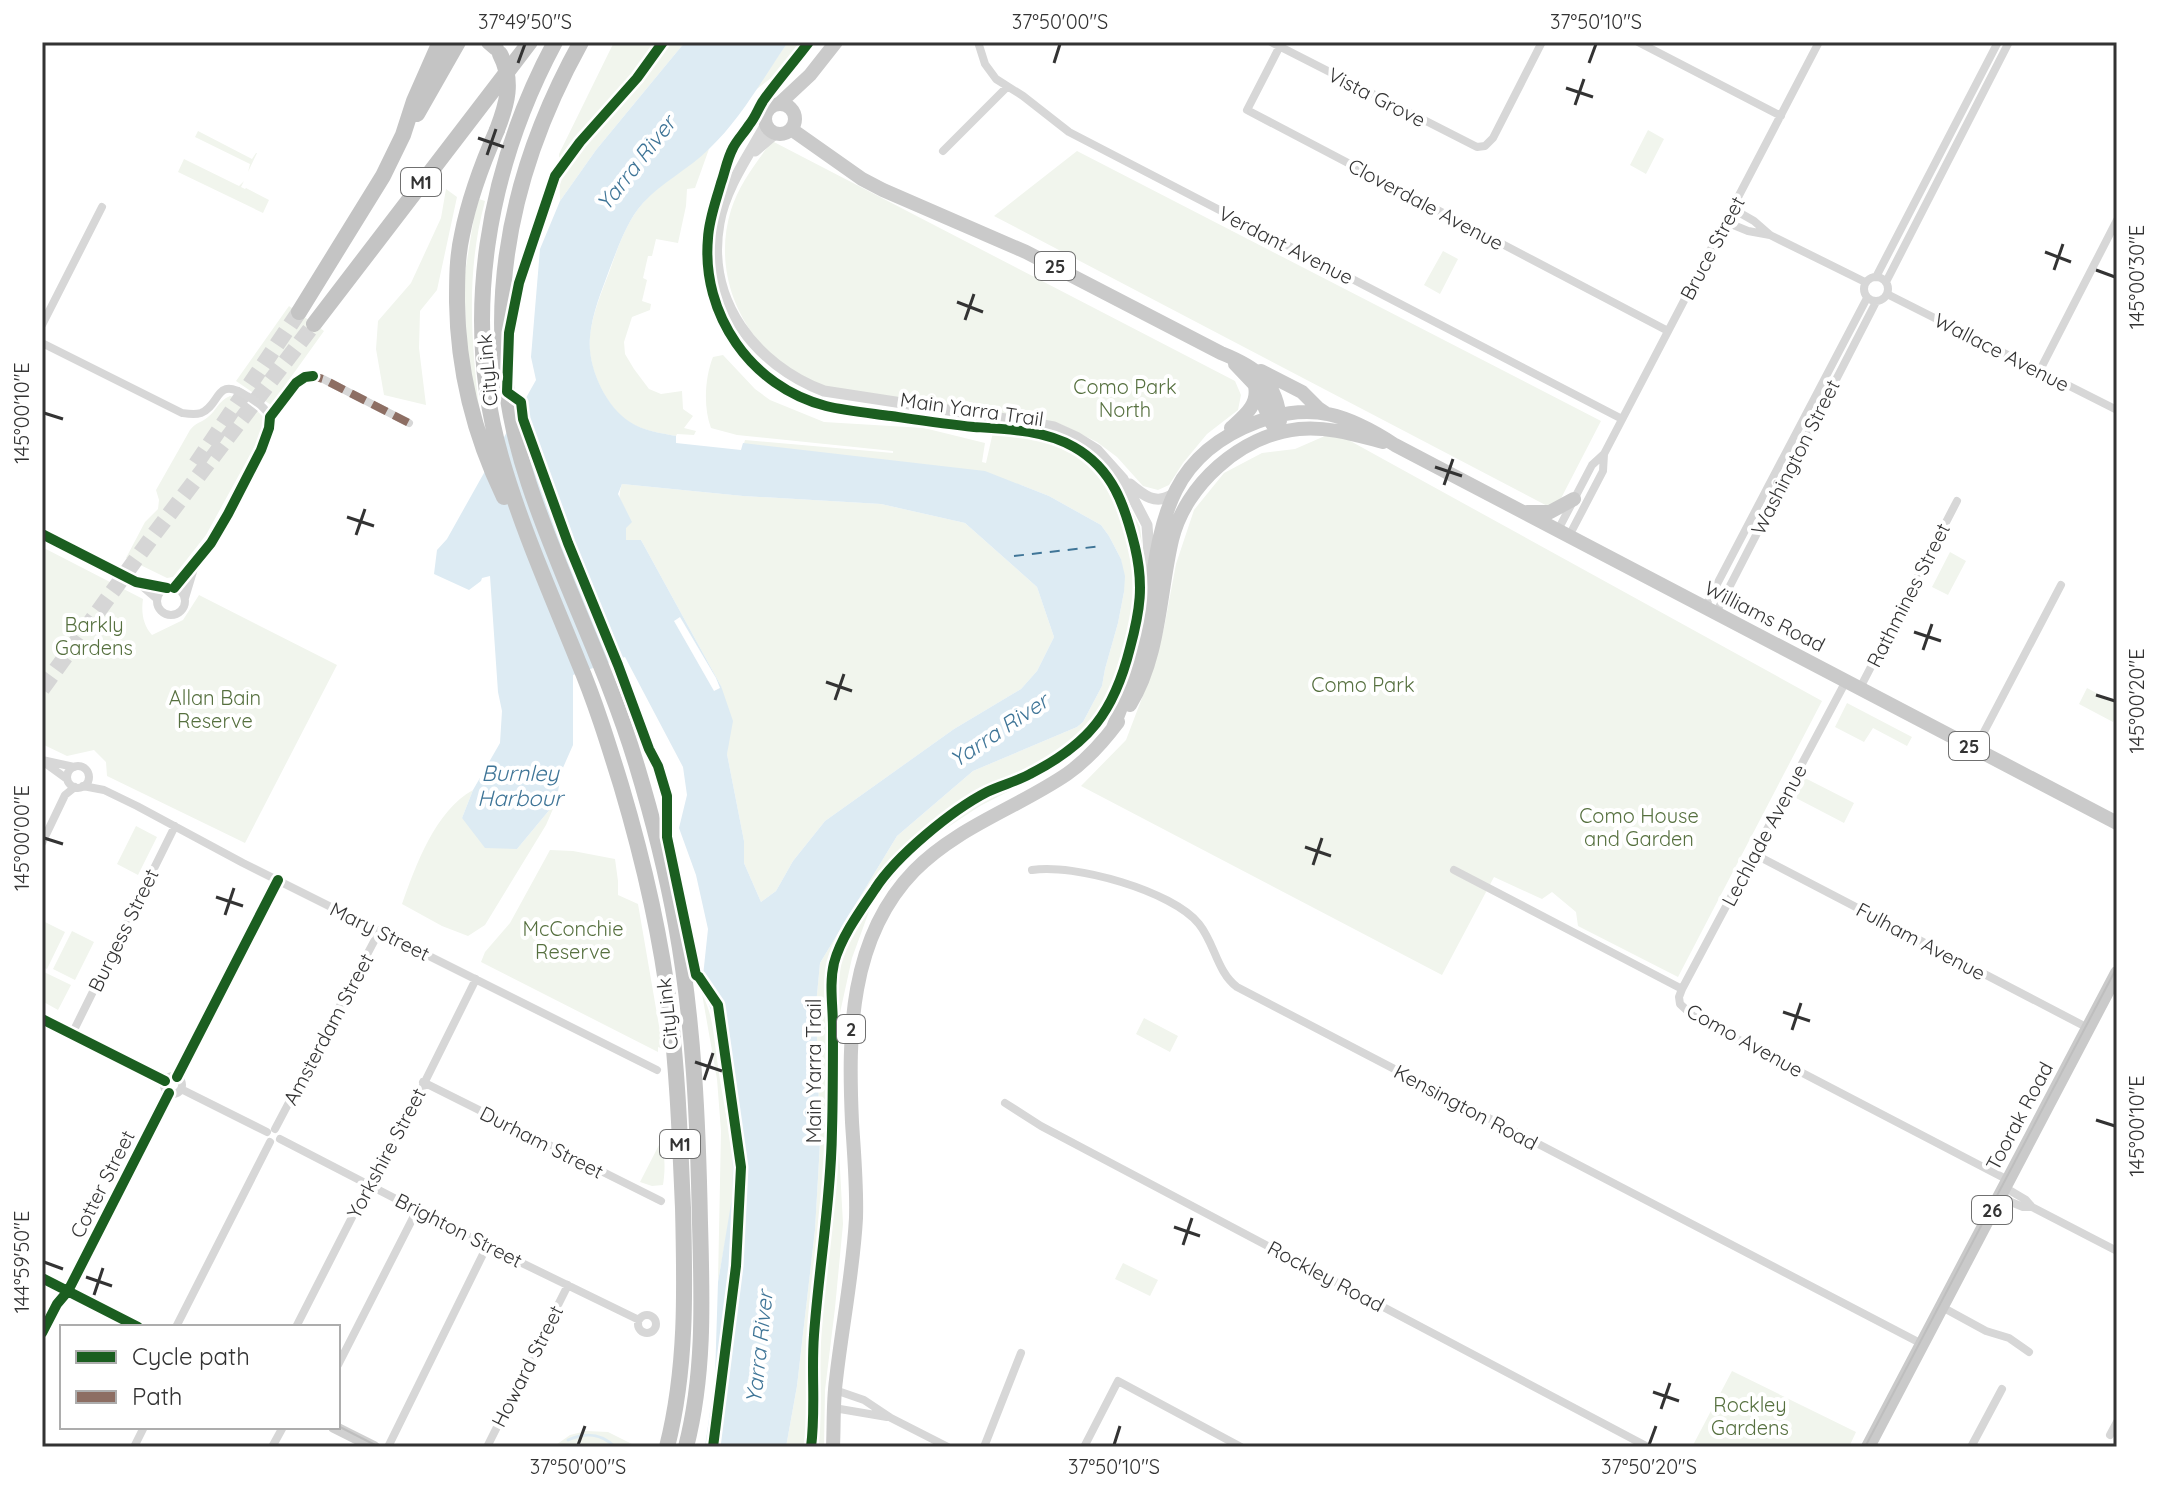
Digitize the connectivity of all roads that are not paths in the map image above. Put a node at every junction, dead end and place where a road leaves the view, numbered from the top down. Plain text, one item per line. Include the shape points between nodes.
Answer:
1 (440, 42) edge
2 (458, 42) edge
3 (530, 42) edge
4 (555, 42) edge
5 (581, 42) edge
6 (592, 42) edge
7 (836, 42) edge
8 (978, 42) edge
9 (1271, 42) edge
10 (1542, 42) edge
11 (1638, 42) edge
12 (1819, 42) edge
13 (1998, 42) edge
14 (2009, 42) edge
15 (1281, 44) edge
16 (494, 46) edge
17 (1007, 87) junction
18 (548, 106) junction
19 (786, 106) junction
20 (1781, 116) junction
21 (771, 128) junction
22 (791, 129) junction
23 (403, 135) junction
24 (943, 151) dead end
25 (102, 207) dead end
26 (1733, 209) junction
27 (2117, 220) edge
28 (1726, 222) junction
29 (1770, 235) junction
30 (1876, 277) junction
31 (1865, 282) junction
32 (1886, 282) junction
33 (1887, 294) junction
34 (1871, 300) junction
35 (299, 312) tunnel mouth
36 (314, 324) tunnel mouth
37 (42, 325) edge
38 (1668, 331) junction
39 (42, 343) edge
40 (1221, 353) junction
41 (1246, 363) junction
42 (2040, 370) junction
43 (1254, 384) junction
44 (2117, 410) edge
45 (1327, 414) junction
46 (1274, 416) junction
47 (270, 417) junction
48 (1622, 419) junction
49 (409, 423) dead end
50 (1279, 434) junction
51 (1214, 445) junction
52 (1395, 445) junction
53 (1604, 454) junction
54 (1123, 479) junction
55 (1173, 494) junction
56 (1574, 499) junction
57 (1957, 501) dead end
58 (1523, 512) junction
59 (1563, 533) junction
60 (42, 534) edge
61 (197, 561) junction
62 (540, 570) junction
63 (1151, 580) junction
64 (136, 582) junction
65 (2061, 585) dead end
66 (170, 588) junction
67 (157, 599) junction
68 (184, 599) junction
69 (1711, 610) junction
70 (1846, 681) junction
71 (1860, 688) junction
72 (1113, 728) junction
73 (1975, 749) junction
74 (42, 760) edge
75 (74, 767) junction
76 (88, 774) junction
77 (67, 779) junction
78 (79, 787) junction
79 (104, 790) junction
80 (2117, 823) edge
81 (175, 826) junction
82 (42, 843) edge
83 (1754, 854) junction
84 (1032, 870) dead end
85 (1454, 870) dead end
86 (278, 880) junction
87 (380, 930) junction
88 (2117, 973) edge
89 (476, 979) junction
90 (1682, 989) junction
91 (42, 1019) edge
92 (2088, 1028) junction
93 (72, 1034) junction
94 (657, 1070) dead end
95 (177, 1077) junction
96 (165, 1081) junction
97 (423, 1082) junction
98 (181, 1089) junction
99 (169, 1093) junction
100 (1005, 1103) dead end
101 (273, 1135) junction
102 (369, 1184) junction
103 (2004, 1188) junction
104 (661, 1201) dead end
105 (417, 1210) junction
106 (487, 1246) junction
107 (2117, 1251) edge
108 (42, 1278) edge
109 (568, 1285) junction
110 (68, 1291) junction
111 (1942, 1307) junction
112 (639, 1320) dead end
113 (134, 1325) edge
114 (177, 1325) edge
115 (297, 1325) edge
116 (42, 1333) edge
117 (1922, 1344) junction
118 (2029, 1352) dead end
119 (1021, 1353) dead end
120 (340, 1361) edge
121 (2002, 1389) dead end
122 (835, 1390) junction
123 (834, 1408) junction
124 (891, 1418) junction
125 (2117, 1422) edge
126 (143, 1429) edge
127 (282, 1429) edge
128 (338, 1429) edge
129 (2110, 1435) dead end
130 (134, 1447) edge
131 (272, 1447) edge
132 (374, 1447) edge
133 (388, 1447) edge
134 (487, 1447) edge
135 (667, 1447) edge
136 (686, 1447) edge
137 (833, 1447) edge
138 (948, 1447) edge
139 (984, 1447) edge
140 (1084, 1447) edge
141 (1241, 1447) edge
142 (1648, 1447) edge
143 (1868, 1447) edge
144 (1971, 1447) edge

1 - 23 highway
2 - 23 highway
3 - 36 highway, M1
4 - 62 highway, M1 via 505,164 482,283 484,368 493,424
5 - 18 highway, CityLink / M1
6 - 18 highway
7 - 19 main road
8 - 17 street, Verdant Avenue via 989,71
9 - 15 street, Vista Grove
10 - 15 street, Vista Grove via 1485,146 1468,144
11 - 20 street
12 - 20 street, Bruce Street
13 - 30 street
14 - 32 street
15 - 38 street, Cloverdale Avenue via 1247,110
16 - 62 highway, bridge via 507,71 509,89 462,233 458,342 475,427
17 - 24 street
17 - 48 street, Verdant Avenue via 1069,132
18 - 136 highway, CityLink / M1 via 512,221 504,289 505,382 528,482 640,777 676,927 693,1070 699,1184 702,1341
19 - 21 main road via 768,110 765,119
19 - 22 main road via 795,120
20 - 26 street, Bruce Street
21 - 22 main road via 784,133
21 - 54 street via 747,158 726,199 717,265 732,314 761,353 794,378 824,391 1054,427 1097,450
22 - 40 main road, 25 via 883,190 1026,252
23 - 35 highway via 376,189
25 - 37 street
26 - 28 street, Bruce Street
26 - 29 street
27 - 42 street
28 - 29 street
28 - 38 street, Bruce Street
29 - 31 street
30 - 31 street
30 - 32 street
31 - 34 street
32 - 33 street
33 - 34 street
33 - 42 street, Wallace Avenue
34 - 69 street, Washington Street
38 - 48 street, Bruce Street
39 - 47 street via 182,413 199,414 219,393 232,389
40 - 41 main road, 25
40 - 43 main road, 25
41 - 45 main road via 1301,391
41 - 46 main road, 25 via 1264,377 1273,393
42 - 44 street, Wallace Avenue
43 - 46 main road, 25
43 - 51 main road, 2 via 1251,408
45 - 46 main road, Williams Road / 25
45 - 52 main road, Williams Road / 25 via 1361,423
46 - 50 main road
46 - 51 main road, 2
47 - 49 street via 296,383 313,376
47 - 61 street via 252,467
48 - 53 street, Bruce Street
50 - 52 main road, Williams Road / 25 via 1320,429
50 - 72 main road, 2 via 1231,456 1190,501 1173,536 1147,670
51 - 55 main road, 2
52 - 58 main road, Williams Road / 25
53 - 56 street, Bruce Street
53 - 59 street, Bruce Street via 1603,471
54 - 55 street via 1151,498 1163,500
54 - 63 street via 1147,525
55 - 63 main road, 2
56 - 58 main road via 1550,512
56 - 59 street, Bruce Street
57 - 71 street, Rathmines Street
58 - 59 main road, Williams Road / 25
59 - 69 main road, Williams Road / 25
60 - 64 street
61 - 66 street
61 - 68 street
62 - 135 highway, M1 via 593,699 621,785 667,994 679,1111 684,1256 680,1379
63 - 72 main road, 2 via 1135,666
64 - 66 street
64 - 67 street
65 - 73 street
66 - 67 street
66 - 68 street
67 - 68 street via 159,608 171,615 180,612
69 - 70 main road, Williams Road / 25
70 - 71 main road, Williams Road / 25
70 - 83 street, Lechlade Avenue
71 - 73 main road, Williams Road / 25
72 - 122 main road, 2 via 1068,773 931,855 895,895 871,938 853,1012 856,1218
73 - 80 main road, Williams Road / 25
74 - 75 street
74 - 77 street
75 - 76 street via 83,767
75 - 77 street
76 - 78 street
76 - 79 street, Mary Street
77 - 78 street
78 - 79 street, Mary Street
78 - 82 street via 65,795
79 - 81 street, Mary Street
81 - 86 street, Mary Street
81 - 93 street, Burgess Street
83 - 90 street, Lechlade Avenue
83 - 92 street, Fulham Avenue
84 - 117 street, Kensington Road via 1047,868 1131,885 1178,907 1201,926 1224,974 1237,987
85 - 90 street, Como Avenue
86 - 87 street, Mary Street
86 - 95 street
87 - 89 street, Mary Street
87 - 101 street, Amsterdam Street
88 - 92 main road, Toorak Road / 26
89 - 94 street, Mary Street
89 - 97 street, Yorkshire Street
90 - 103 street, Como Avenue via 1680,1004 1693,1016
91 - 93 street
92 - 103 main road, Toorak Road / 26
93 - 96 street
95 - 96 street
95 - 98 street
96 - 99 street
97 - 102 street, Yorkshire Street via 375,1182
97 - 104 street, Durham Street
98 - 99 street
98 - 101 street, Brighton Street
99 - 110 street, Cotter Street
100 - 142 street, Rockley Road
101 - 102 street, Brighton Street
101 - 114 street, Amsterdam Street
102 - 105 street, Brighton Street
102 - 115 street, Yorkshire Street
103 - 107 street via 2023,1207
103 - 111 main road, Toorak Road / 26
105 - 106 street, Brighton Street
105 - 120 street
106 - 109 street, Brighton Street
106 - 133 street
108 - 110 main road
109 - 112 street, Brighton Street
109 - 134 street, Howard Street
110 - 113 main road
110 - 116 street
111 - 117 main road, Toorak Road / 26
111 - 118 street
117 - 143 main road, Toorak Road / 26
119 - 139 street
121 - 144 street
122 - 123 main road, 2
122 - 124 street via 864,1400
123 - 124 street
123 - 137 main road, 2
124 - 138 street
125 - 129 street
126 - 130 street
127 - 131 street
128 - 132 main road
140 - 141 street via 1118,1381

